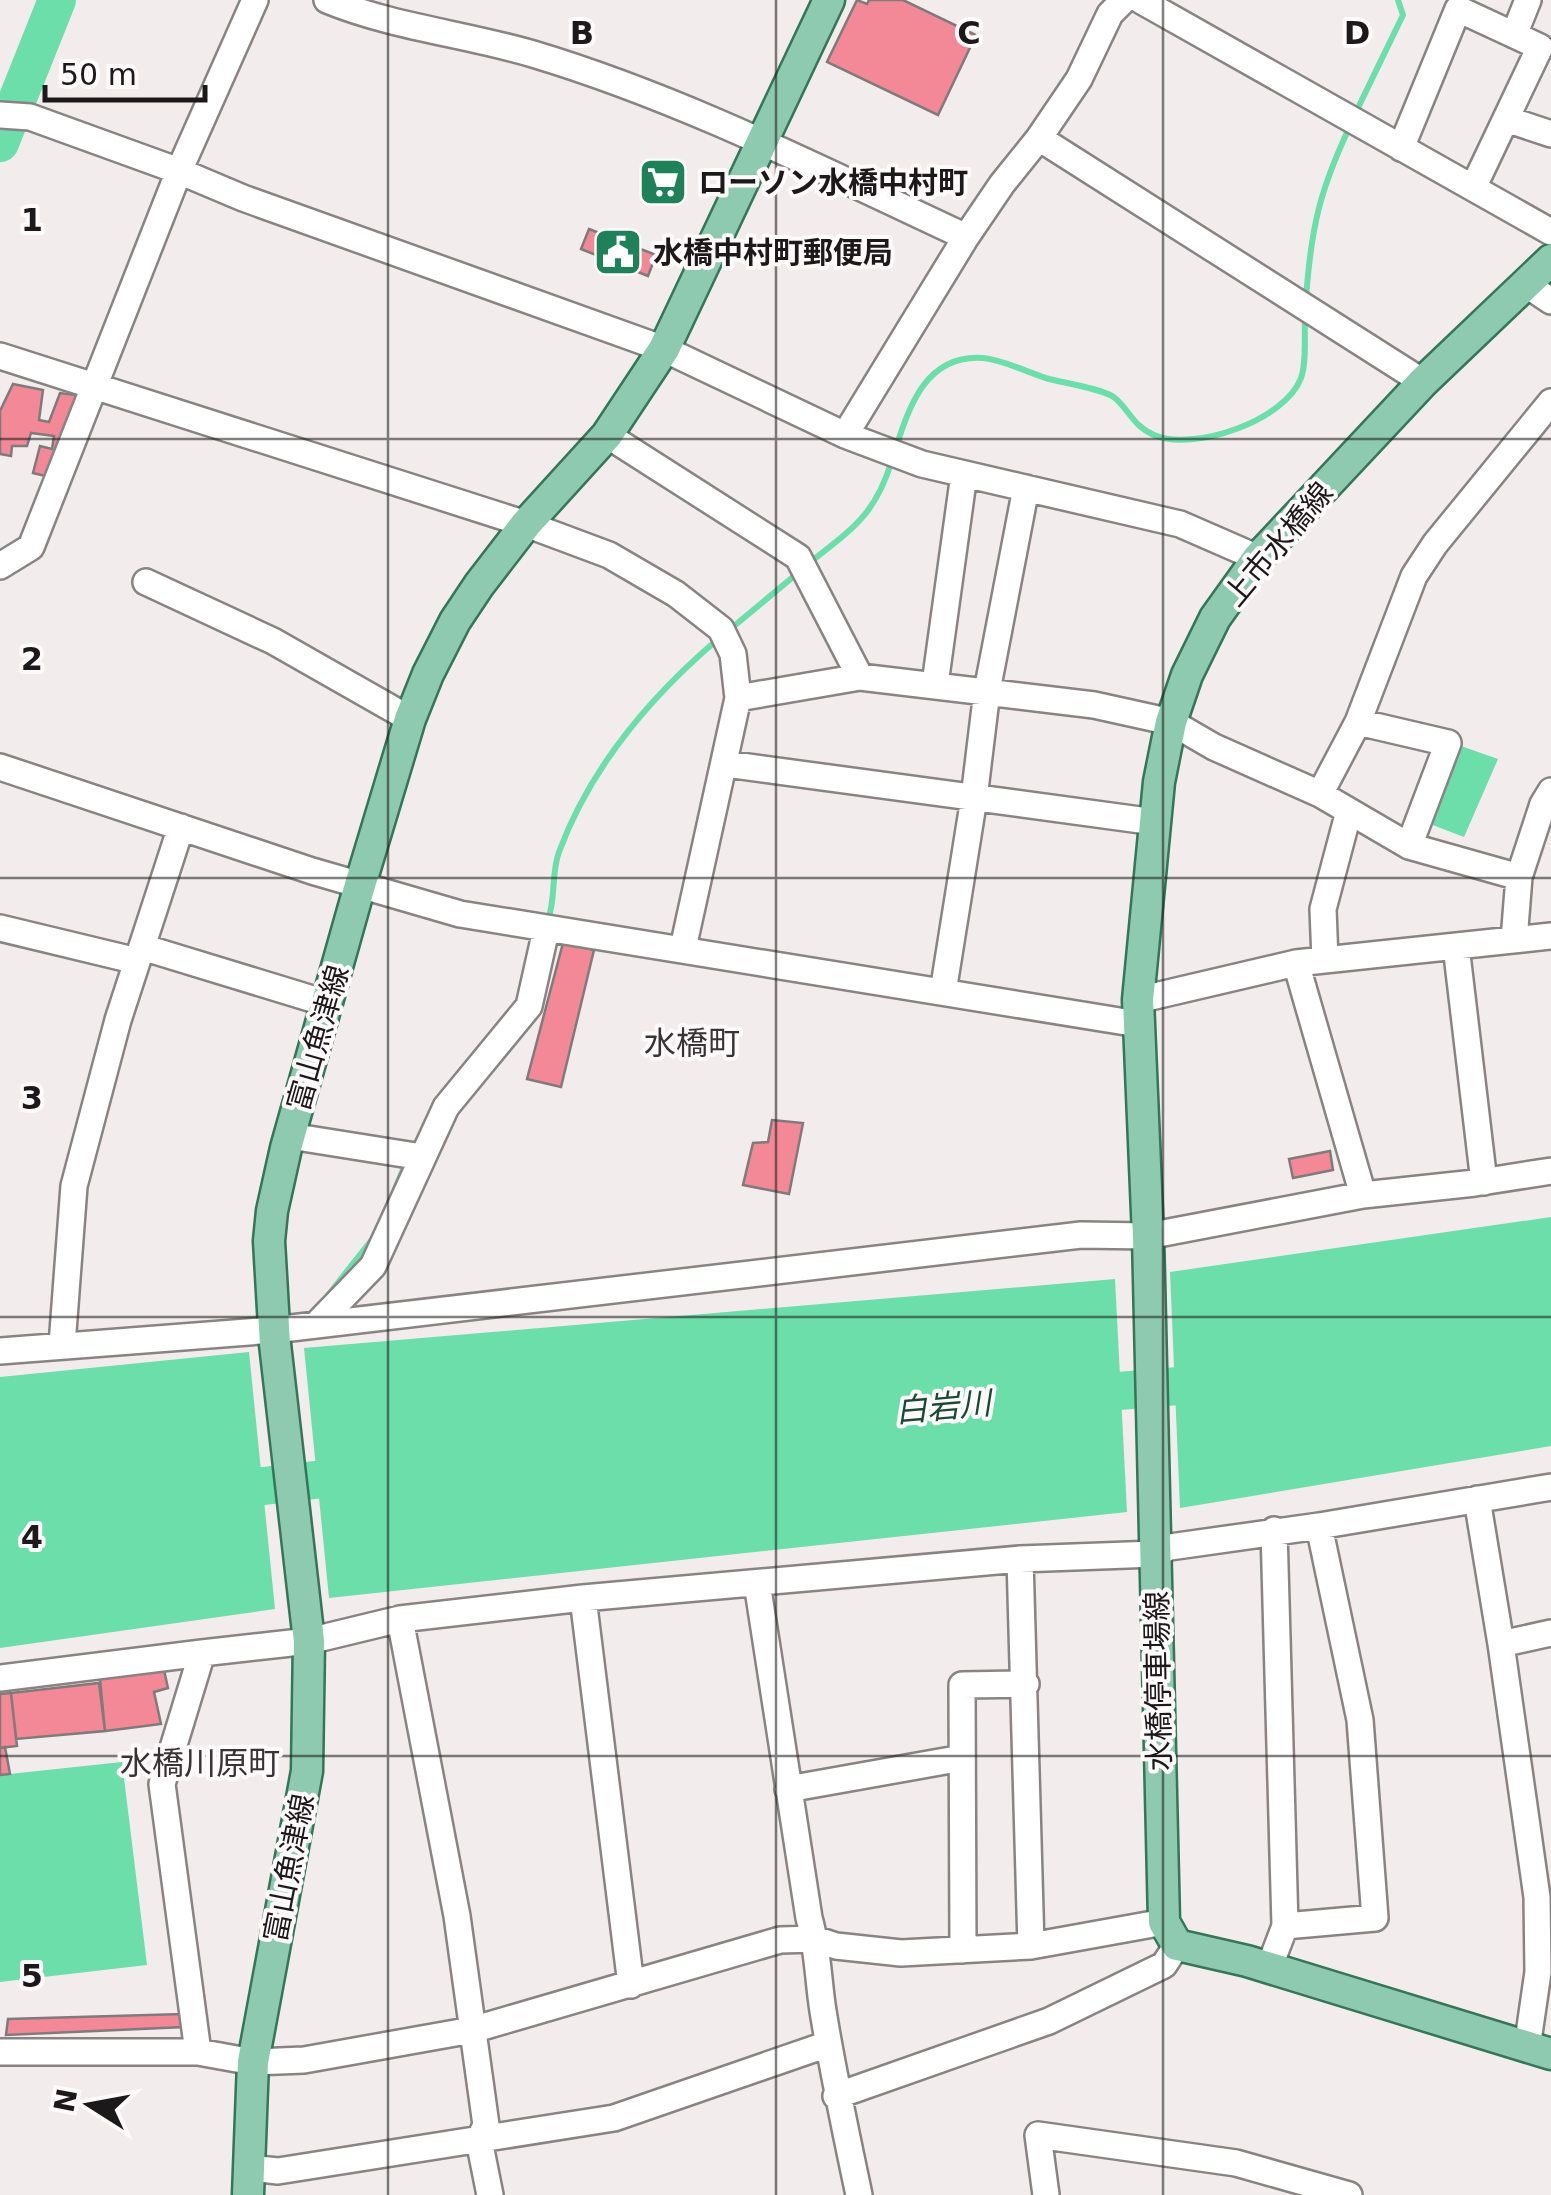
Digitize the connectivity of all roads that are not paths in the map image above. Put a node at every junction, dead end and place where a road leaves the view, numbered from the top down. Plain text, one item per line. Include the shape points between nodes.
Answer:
1 (255, 0) edge
2 (328, 0) edge
3 (829, 0) edge
4 (1124, 0) edge
5 (1140, 0) edge
6 (1528, 0) edge
7 (1514, 35) junction
8 (1546, 49) edge
9 (0, 115) edge
10 (1506, 119) junction
11 (1551, 134) edge
12 (1040, 138) junction
13 (762, 142) junction
14 (1402, 148) junction
15 (179, 171) junction
16 (1472, 188) junction
17 (1551, 232) edge
18 (966, 237) junction
19 (1551, 260) edge
20 (1539, 293) edge
21 (664, 349) junction
22 (0, 356) edge
23 (1423, 382) junction
24 (92, 387) junction
25 (1551, 402) edge
26 (606, 435) junction
27 (844, 435) junction
28 (964, 474) junction
29 (1026, 488) junction
30 (526, 524) junction
31 (1258, 558) junction
32 (0, 566) edge
33 (146, 582) dead end
34 (860, 677) junction
35 (936, 684) junction
36 (987, 691) junction
37 (738, 698) junction
38 (410, 720) junction
39 (1171, 722) junction
40 (1358, 722) junction
41 (726, 764) junction
42 (0, 767) edge
43 (1551, 791) edge
44 (1320, 794) junction
45 (974, 798) junction
46 (1348, 811) junction
47 (1155, 822) junction
48 (182, 827) junction
49 (1409, 846) junction
50 (1518, 877) junction
51 (360, 885) junction
52 (0, 928) edge
53 (546, 930) junction
54 (1551, 936) edge
55 (1514, 940) junction
56 (1456, 946) junction
57 (683, 948) junction
58 (140, 954) junction
59 (1325, 960) junction
60 (1296, 963) junction
61 (943, 992) junction
62 (329, 1004) junction
63 (1138, 1012) junction
64 (290, 1136) junction
65 (422, 1157) junction
66 (1551, 1171) edge
67 (1484, 1182) junction
68 (1362, 1195) junction
69 (1148, 1244) junction
70 (316, 1325) junction
71 (274, 1337) junction
72 (62, 1346) junction
73 (0, 1351) edge
74 (1551, 1487) edge
75 (1476, 1499) junction
76 (1319, 1526) junction
77 (1274, 1530) junction
78 (1155, 1541) junction
79 (1020, 1559) junction
80 (757, 1584) junction
81 (583, 1598) junction
82 (400, 1619) junction
83 (308, 1630) junction
84 (1551, 1633) edge
85 (1501, 1644) junction
86 (202, 1654) junction
87 (0, 1678) edge
88 (1026, 1684) junction
89 (962, 1758) junction
90 (788, 1788) junction
91 (1544, 1896) edge
92 (1286, 1926) junction
93 (1171, 1933) junction
94 (815, 1938) junction
95 (1031, 1946) junction
96 (963, 1950) junction
97 (1269, 1968) junction
98 (631, 1985) junction
99 (472, 2030) junction
100 (828, 2044) junction
101 (1539, 2051) edge
102 (0, 2052) edge
103 (198, 2052) junction
104 (253, 2062) junction
105 (836, 2096) junction
106 (480, 2140) junction
107 (248, 2182) edge
108 (490, 2195) edge
109 (859, 2195) edge
110 (1046, 2195) edge
111 (1349, 2195) edge

1 - 15 street
2 - 13 street via 531,54
3 - 13 main road, 富山魚津線
4 - 12 street
5 - 14 street
6 - 7 street
7 - 8 street
7 - 14 street via 1458,9
8 - 10 street
9 - 15 street via 30,117
10 - 11 street
10 - 16 street
12 - 18 street
12 - 23 street
13 - 18 street
13 - 21 main road, 富山魚津線
14 - 16 street
15 - 21 street
15 - 24 street
16 - 17 street
18 - 27 street
19 - 20 main road, 上市水橋線
20 - 23 main road, 上市水橋線
21 - 26 main road, 富山魚津線
21 - 27 street
22 - 24 street
23 - 31 main road, 上市水橋線
24 - 30 street
24 - 32 street via 31,547
25 - 40 street via 1414,576
26 - 30 main road, 富山魚津線
26 - 34 street via 798,557
27 - 28 street
28 - 29 street
28 - 35 street
29 - 31 street via 1180,524
29 - 36 street
30 - 37 street via 610,555 721,629
30 - 38 main road, 富山魚津線 via 455,622
31 - 39 main road, 上市水橋線 via 1186,674
33 - 38 street via 273,640
34 - 35 street
34 - 37 street
35 - 36 street
36 - 39 street
36 - 45 street
37 - 41 street
38 - 51 main road, 富山魚津線
39 - 44 street
39 - 47 main road, 上市水橋線
40 - 44 street
40 - 49 street via 1448,743
41 - 45 street
41 - 57 street
42 - 48 street
43 - 50 street
44 - 46 street
45 - 47 street
45 - 61 street
46 - 49 street
46 - 59 street via 1323,909
47 - 63 main road, 上市水橋線
48 - 51 street
48 - 58 street
49 - 50 street
50 - 55 street
51 - 53 street
51 - 62 main road, 富山魚津線
52 - 58 street
53 - 57 street
53 - 65 street via 530,1006 446,1108
54 - 55 street
55 - 56 street
56 - 59 street
56 - 67 street
57 - 61 street
58 - 62 street
58 - 72 street via 74,1186
59 - 60 street
60 - 63 street
60 - 68 street
61 - 63 street
62 - 64 main road, 富山魚津線
63 - 69 main road, 水橋停車場線
64 - 65 street
64 - 71 main road, 富山魚津線 via 272,1211
65 - 70 street via 373,1266
66 - 67 street
67 - 68 street
68 - 69 street
69 - 70 street via 1081,1235
69 - 78 main road, 水橋停車場線
70 - 71 street
71 - 72 street
71 - 83 main road, 富山魚津線
72 - 73 street
74 - 75 street
75 - 76 street
75 - 85 street
76 - 77 street
76 - 92 street via 1360,1720 1375,1918
77 - 78 street via 1170,1547
77 - 92 street
78 - 79 street
78 - 93 main road, 水橋停車場線
79 - 80 street
79 - 88 street
80 - 81 street
80 - 90 street
81 - 82 street
81 - 98 street
82 - 83 street
82 - 99 street
83 - 86 street
83 - 104 main road, 富山魚津線 via 308,1771
84 - 85 street
85 - 91 street
86 - 87 street
86 - 103 street via 162,1784
88 - 89 street via 962,1685
88 - 95 street
89 - 90 street
89 - 96 street
90 - 94 street
91 - 101 street
92 - 97 street
93 - 95 street
93 - 97 main road
93 - 105 street via 1164,1965 1049,2021
94 - 96 street via 901,1954
94 - 98 street via 780,1940
94 - 100 street
95 - 96 street
97 - 101 main road
98 - 99 street
99 - 104 street via 304,2060
99 - 106 street via 486,2125
100 - 105 street
100 - 106 street via 614,2118
102 - 103 street
103 - 104 street
104 - 107 main road, 富山魚津線
105 - 109 street
106 - 107 street via 278,2171
106 - 108 street
110 - 111 street via 1038,2135 1236,2163

